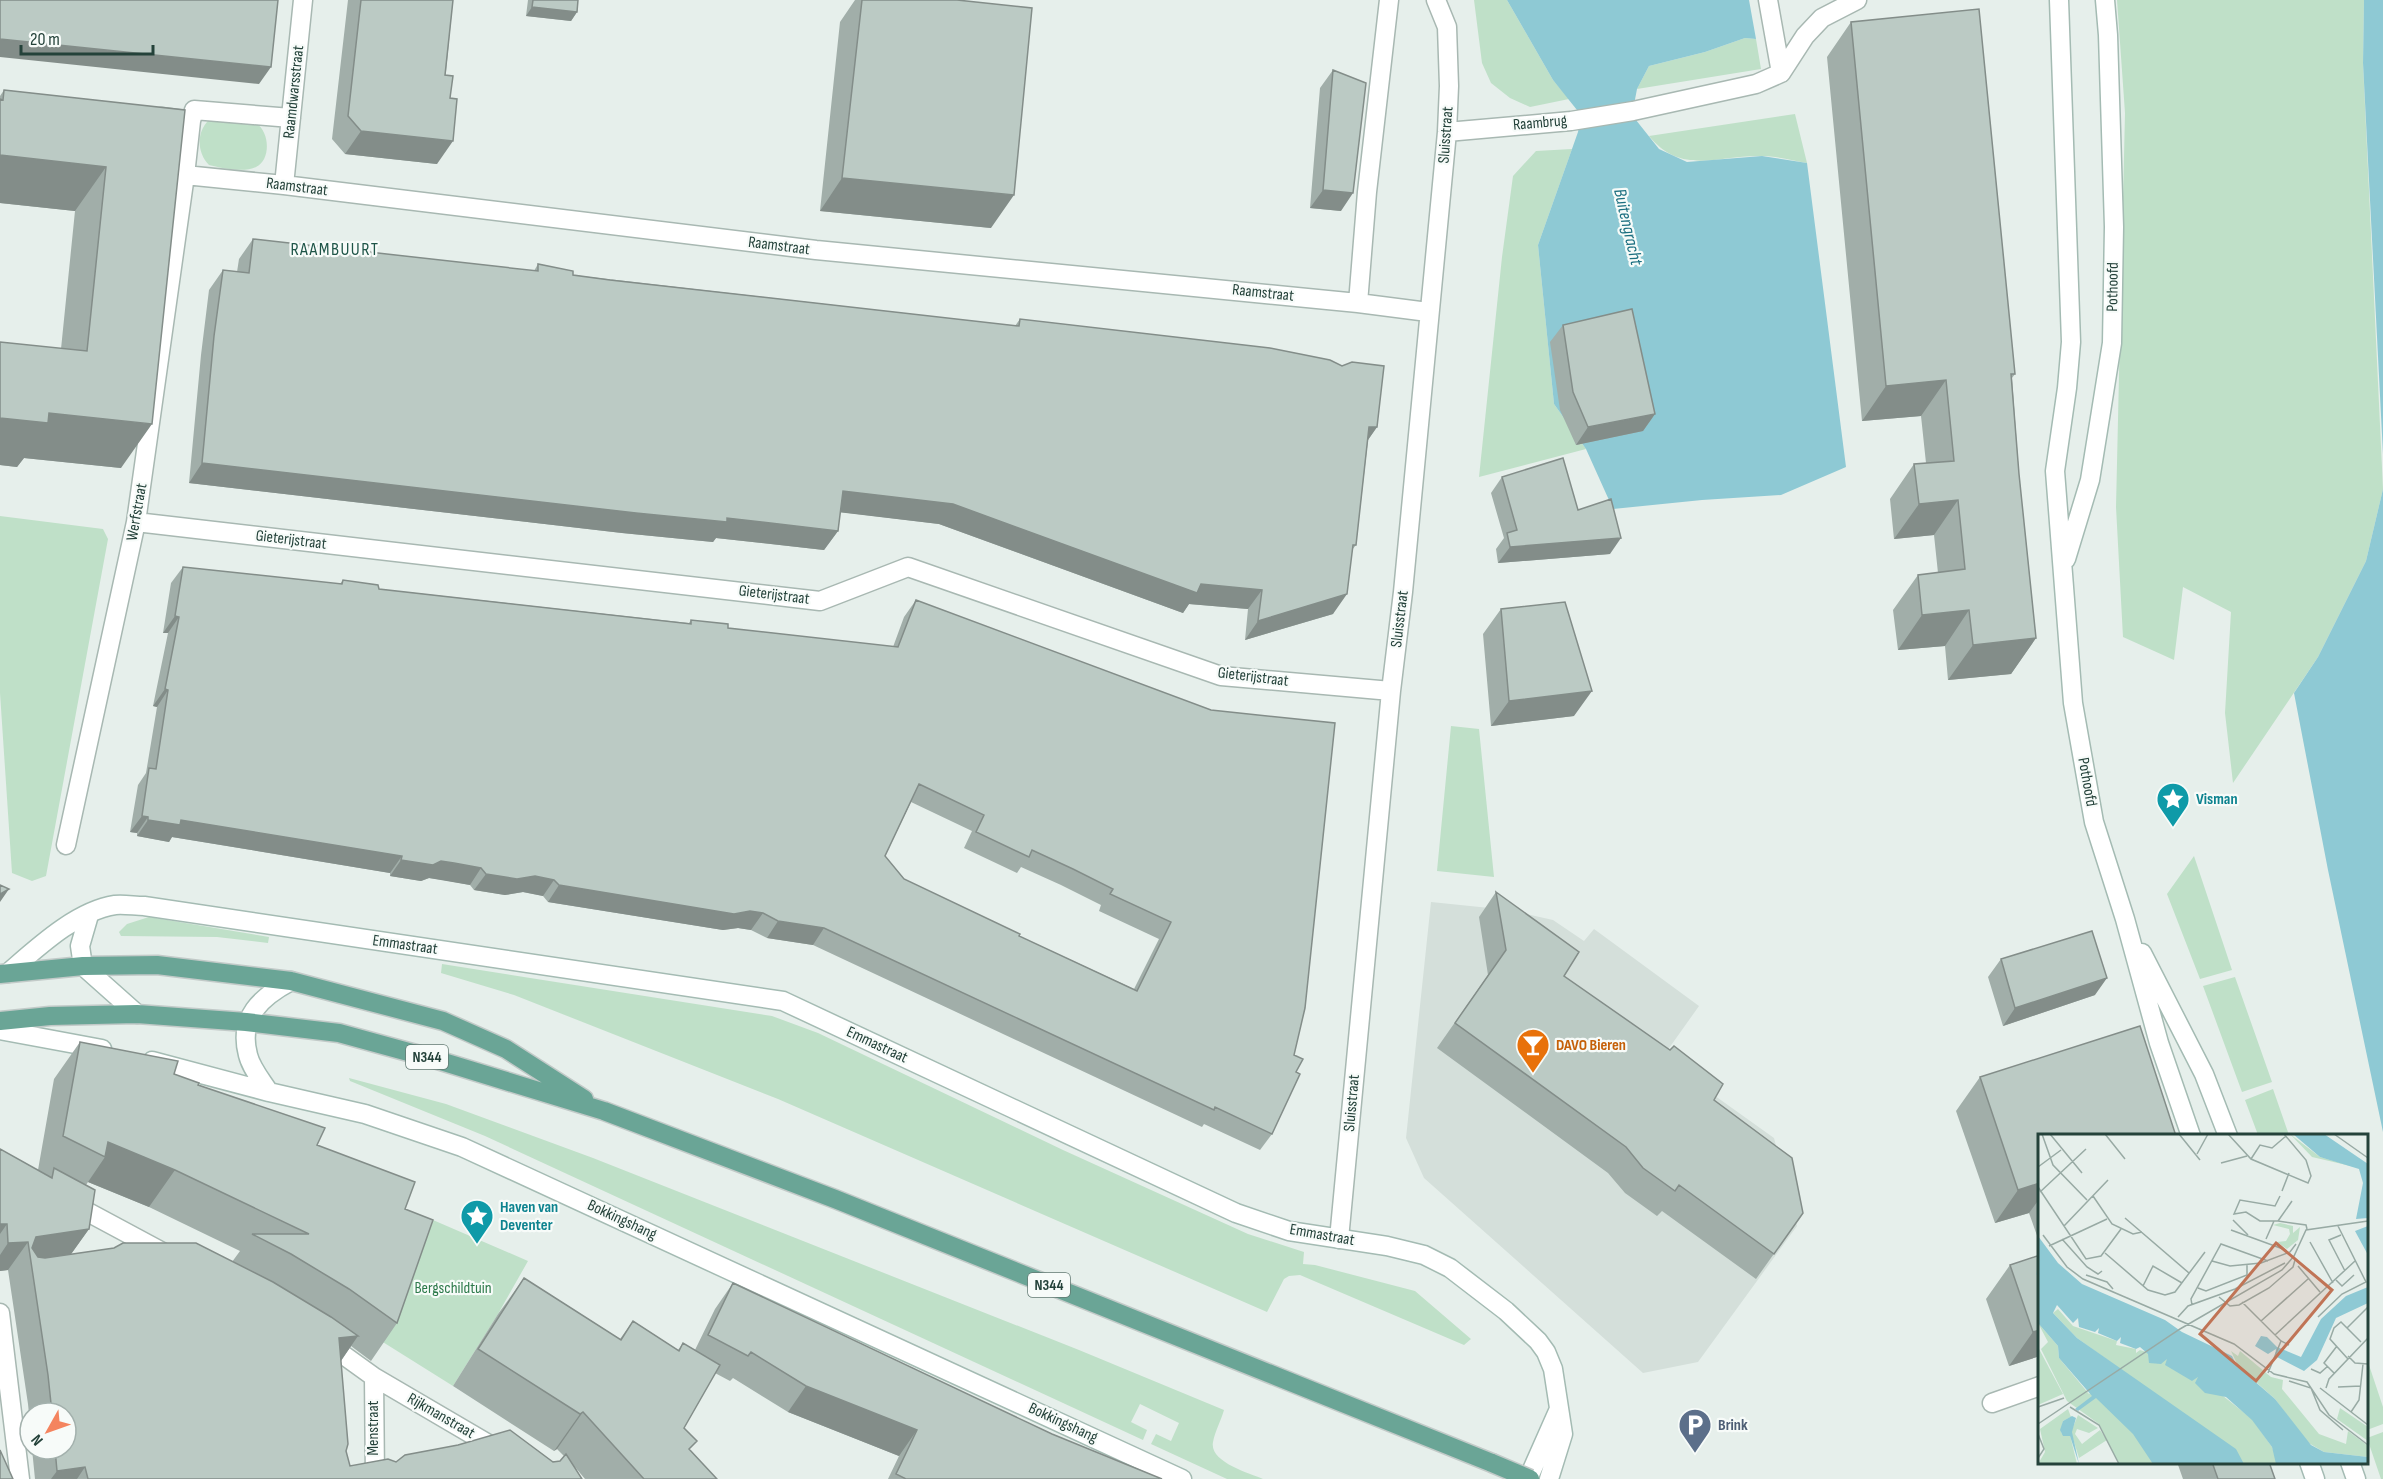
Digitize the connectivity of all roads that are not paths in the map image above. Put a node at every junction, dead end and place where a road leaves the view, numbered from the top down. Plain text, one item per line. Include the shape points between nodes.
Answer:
1 (303, 0) edge
2 (1389, 0) edge
3 (1436, 0) edge
4 (1768, 0) edge
5 (1857, 0) edge
6 (2059, 0) edge
7 (2105, 0) edge
8 (1781, 73) junction
9 (146, 116) edge
10 (291, 118) junction
11 (191, 121) junction
12 (1447, 132) junction
13 (185, 175) junction
14 (284, 185) junction
15 (1358, 303) junction
16 (1428, 312) junction
17 (136, 522) junction
18 (2063, 570) junction
19 (1390, 691) junction
20 (66, 845) dead end
21 (89, 915) junction
22 (2125, 919) junction
23 (83, 966) junction
24 (4, 973) edge
25 (291, 981) junction
26 (137, 1014) junction
27 (0, 1021) edge
28 (246, 1022) junction
29 (0, 1030) edge
30 (115, 1052) edge
31 (137, 1057) edge
32 (269, 1092) junction
33 (604, 1111) junction
34 (2190, 1134) edge
35 (2227, 1134) edge
36 (53, 1193) edge
37 (1339, 1239) junction
38 (140, 1241) junction
39 (121, 1251) edge
40 (179, 1261) edge
41 (0, 1313) edge
42 (308, 1330) edge
43 (374, 1377) junction
44 (2038, 1387) edge
45 (1992, 1403) dead end
46 (1559, 1409) junction
47 (2309, 1464) edge
48 (2351, 1464) edge
49 (368, 1477) edge
50 (20, 1479) edge
51 (536, 1479) edge
52 (1182, 1479) edge
53 (1529, 1479) edge
54 (1549, 1479) edge
55 (2314, 1479) edge
56 (2356, 1479) edge

1 - 10 street, Raamdwarsstraat
2 - 15 street
3 - 12 street, Sluisstraat via 1447,27
4 - 8 street
5 - 8 street via 1822,18
6 - 18 street, Pothoofd via 2071,342 2055,471
7 - 18 street, Pothoofd via 2114,227 2112,343 2090,480
8 - 12 street, Raambrug via 1756,84 1633,111
9 - 11 street
10 - 11 street via 194,110
10 - 14 street, Raamdwarsstraat
11 - 13 street
12 - 16 street, Sluisstraat
13 - 14 street, Raamstraat
13 - 17 street, Werfstraat
14 - 15 street, Raamstraat via 816,250
15 - 16 street, Raamstraat
16 - 19 street, Sluisstraat via 1403,592
17 - 19 street, Gieterijstraat via 820,601 908,567 1221,676
17 - 20 street, Werfstraat
18 - 22 street, Pothoofd via 2073,703 2094,822
19 - 37 street, Sluisstraat
21 - 23 street via 80,946
21 - 24 street, Emmastraat via 57,932
21 - 37 street, Emmastraat via 115,905 144,906 783,1001 1236,1213 1289,1231
22 - 34 street, Pothoofd via 2159,1043
22 - 35 street, Pothoofd via 2204,1074
23 - 24 main road, Emmastraat / N344
23 - 25 main road, Emmastraat / N344 via 157,964
23 - 26 street
25 - 28 street via 264,998
25 - 33 main road, Emmastraat / N344 via 443,1021 507,1049
26 - 27 main road, Emmastraat / N344
26 - 28 main road, Emmastraat / N344
28 - 32 street via 248,1056
28 - 33 main road, Emmastraat / N344 via 339,1033
29 - 30 street
31 - 32 street, Bokkingshang
32 - 52 street, Bokkingshang via 365,1114 462,1147
33 - 53 main road, Emmastraat / N344, bridge via 835,1199
36 - 38 street
37 - 46 street, Emmastraat via 1424,1255 1473,1284 1528,1331 1546,1352 1553,1369
38 - 39 street
38 - 40 street
41 - 50 street
42 - 43 street, Rijkmanstraat
43 - 49 street, Menstraat
43 - 51 street, Rijkmanstraat via 507,1455
44 - 45 street
46 - 53 street, Emmastraat
46 - 54 street, Emmastraat via 1563,1434
47 - 55 street
48 - 56 street

